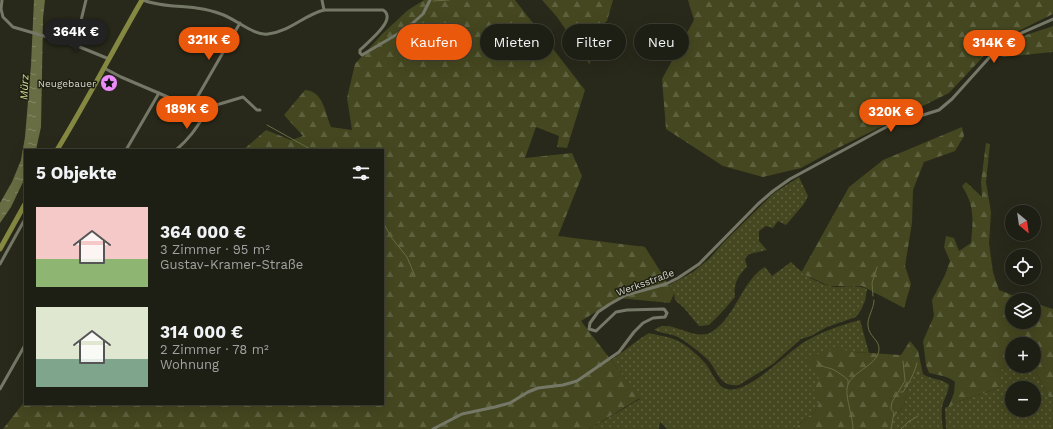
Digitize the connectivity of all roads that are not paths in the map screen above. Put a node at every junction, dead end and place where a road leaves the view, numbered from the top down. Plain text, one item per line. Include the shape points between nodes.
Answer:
1 (2, 0) edge
2 (86, 0) edge
3 (143, 0) edge
4 (322, 0) edge
5 (430, 0) edge
6 (324, 10) junction
7 (1053, 19) edge
8 (240, 23) junction
9 (75, 45) junction
10 (109, 59) junction
11 (104, 68) junction
12 (159, 92) junction
13 (190, 108) junction
14 (202, 109) junction
15 (260, 110) dead end
16 (58, 149) edge
17 (126, 149) edge
18 (177, 149) edge
19 (24, 206) edge
20 (24, 221) edge
21 (0, 249) edge
22 (0, 264) edge
23 (24, 347) edge
24 (0, 389) edge
25 (433, 429) edge

1 - 9 street via 3,17 13,27
2 - 9 street
3 - 8 street via 154,4 214,12
3 - 10 main road
4 - 6 street
5 - 6 street via 423,14 406,29 362,55 360,50 387,22 386,11
6 - 8 street via 284,30 270,34 256,33
7 - 25 street, Werksstraße via 1010,38 939,110 888,126 790,179 773,191 689,272 666,284 626,296 598,312 589,329 596,331 616,312 664,309 667,313 665,317 653,318 643,323 619,352 577,381 538,388 510,403 462,414
8 - 13 street
9 - 10 street
10 - 11 main road
11 - 12 street
11 - 16 main road
12 - 13 street
12 - 17 street
13 - 14 street
14 - 15 street via 243,97
14 - 18 street via 204,116 192,136
19 - 21 main road
20 - 22 street
23 - 24 street

